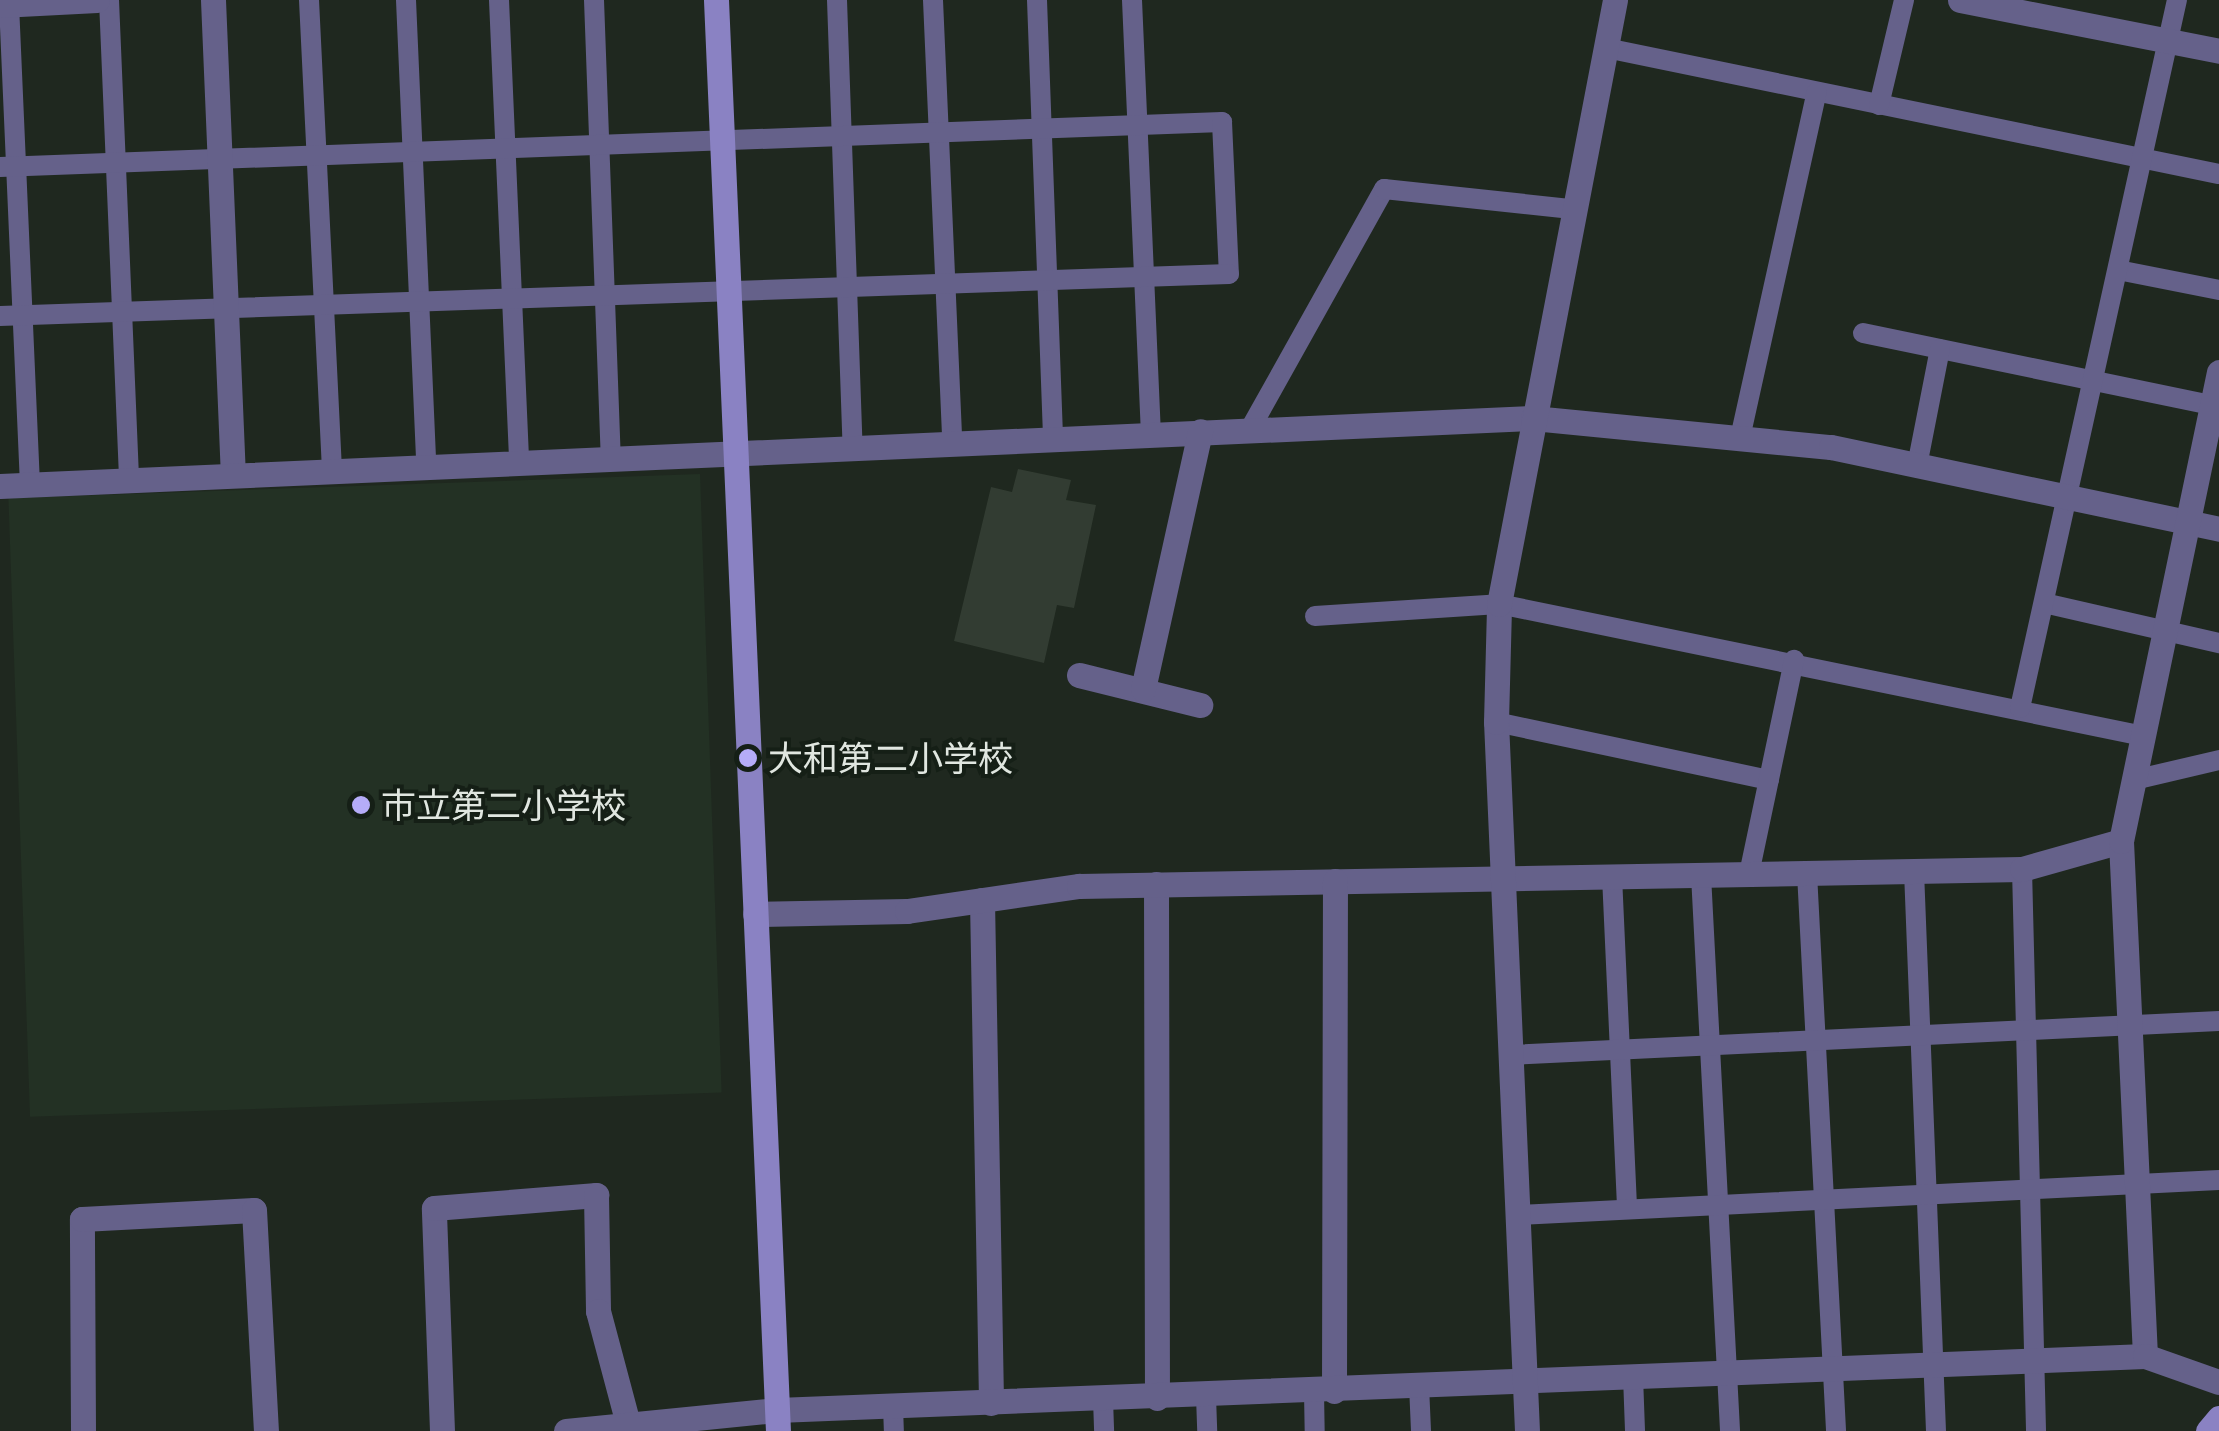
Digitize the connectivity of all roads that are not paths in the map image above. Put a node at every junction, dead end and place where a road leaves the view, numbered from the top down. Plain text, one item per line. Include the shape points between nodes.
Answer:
1 (98, 0) edge
2 (109, 0) edge
3 (213, 0) edge
4 (309, 0) edge
5 (406, 0) edge
6 (499, 0) edge
7 (594, 0) edge
8 (716, 0) edge
9 (837, 0) edge
10 (932, 0) edge
11 (1036, 0) edge
12 (1132, 0) edge
13 (1615, 0) edge
14 (1904, 0) edge
15 (1960, 0) edge
16 (2178, 0) edge
17 (5, 4) edge
18 (2168, 41) junction
19 (1606, 48) junction
20 (2219, 51) edge
21 (1817, 92) junction
22 (1879, 104) junction
23 (1138, 125) junction
24 (1042, 129) junction
25 (938, 132) junction
26 (842, 136) junction
27 (722, 140) junction
28 (600, 145) junction
29 (506, 148) junction
30 (413, 152) junction
31 (316, 156) junction
32 (2142, 158) junction
33 (220, 159) junction
34 (116, 163) junction
35 (8, 167) edge
36 (2219, 174) edge
37 (1572, 209) junction
38 (2118, 270) junction
39 (1145, 277) junction
40 (1048, 280) junction
41 (945, 284) junction
42 (847, 287) junction
43 (2219, 290) edge
44 (728, 291) junction
45 (605, 296) junction
46 (514, 298) junction
47 (419, 302) junction
48 (324, 305) junction
49 (226, 309) junction
50 (122, 312) junction
51 (0, 316) edge
52 (23, 316) junction
53 (1863, 334) dead end
54 (1940, 349) junction
55 (2219, 372) edge
56 (2093, 381) junction
57 (2216, 406) edge
58 (1534, 418) junction
59 (1250, 429) junction
60 (1200, 431) junction
61 (1151, 434) junction
62 (1053, 438) junction
63 (1740, 438) junction
64 (952, 442) junction
65 (853, 448) junction
66 (734, 451) junction
67 (611, 460) junction
68 (518, 462) junction
69 (1917, 466) junction
70 (426, 467) junction
71 (332, 471) junction
72 (233, 474) junction
73 (129, 478) junction
74 (30, 484) junction
75 (0, 486) edge
76 (2068, 494) junction
77 (2187, 524) junction
78 (2219, 529) edge
79 (2044, 603) junction
80 (1499, 604) junction
81 (1316, 616) dead end
82 (2165, 632) junction
83 (2219, 643) edge
84 (1794, 660) junction
85 (1079, 675) dead end
86 (1143, 689) junction
87 (1200, 705) dead end
88 (2020, 708) junction
89 (1496, 722) junction
90 (2143, 736) junction
91 (2219, 760) edge
92 (1769, 780) junction
93 (2134, 780) junction
94 (2121, 841) junction
95 (2022, 869) junction
96 (1914, 871) junction
97 (1807, 873) junction
98 (1749, 874) junction
99 (1701, 875) junction
100 (1612, 876) junction
101 (1502, 878) junction
102 (1335, 881) junction
103 (1156, 884) junction
104 (982, 900) junction
105 (756, 914) junction
106 (2219, 1021) edge
107 (2130, 1025) junction
108 (2026, 1030) junction
109 (1920, 1035) junction
110 (1816, 1040) junction
111 (1710, 1045) junction
112 (1619, 1050) junction
113 (1510, 1055) junction
114 (2219, 1180) edge
115 (2136, 1184) junction
116 (2030, 1188) junction
117 (1926, 1194) junction
118 (1824, 1198) junction
119 (1718, 1204) junction
120 (1627, 1210) junction
121 (1518, 1216) junction
122 (2144, 1356) junction
123 (2034, 1360) junction
124 (1933, 1362) junction
125 (1832, 1366) junction
126 (1727, 1371) junction
127 (1633, 1376) junction
128 (1525, 1380) junction
129 (2219, 1382) edge
130 (1418, 1385) junction
131 (1324, 1392) junction
132 (1206, 1396) junction
133 (1156, 1398) junction
134 (1103, 1399) junction
135 (991, 1403) junction
136 (2219, 1418) edge
137 (894, 1419) edge
138 (778, 1420) edge
139 (629, 1425) edge
140 (84, 1431) edge
141 (266, 1431) edge
142 (442, 1431) edge
143 (566, 1431) edge
144 (1104, 1431) edge
145 (1207, 1431) edge
146 (1315, 1431) edge
147 (1420, 1431) edge
148 (1528, 1431) edge
149 (1635, 1431) edge
150 (1730, 1431) edge
151 (1836, 1431) edge
152 (1936, 1431) edge
153 (2036, 1431) edge
154 (2208, 1431) edge

1 - 17 street
2 - 34 lane
3 - 33 street
4 - 31 lane
5 - 30 lane
6 - 29 lane
7 - 28 lane
8 - 27 street
9 - 26 lane
10 - 25 lane
11 - 24 lane
12 - 23 lane
13 - 19 street
14 - 22 lane
15 - 18 street
16 - 18 lane
17 - 35 lane
18 - 20 street
18 - 32 lane
19 - 21 lane
19 - 37 street
21 - 22 lane
21 - 63 lane
22 - 32 lane
23 - 24 lane
23 - 39 lane
23 - 39 lane via 1222,122 1229,274
24 - 25 lane
24 - 40 lane
25 - 26 lane
25 - 41 lane
26 - 27 lane
26 - 42 lane
27 - 28 lane
27 - 44 street
28 - 29 lane
28 - 45 lane
29 - 30 lane
29 - 46 lane
30 - 31 lane
30 - 47 lane
31 - 33 lane
31 - 48 lane
32 - 36 lane
32 - 38 lane
33 - 34 lane
33 - 49 street
34 - 35 lane
34 - 50 lane
35 - 52 lane
37 - 58 street
37 - 59 lane via 1384,189
38 - 43 lane
38 - 56 lane
39 - 40 lane
39 - 61 lane
40 - 41 lane
40 - 62 lane
41 - 42 lane
41 - 64 lane
42 - 44 lane
42 - 65 lane
44 - 45 lane
44 - 66 street
45 - 46 lane
45 - 67 lane
46 - 47 lane
46 - 68 lane
47 - 48 lane
47 - 70 lane
48 - 49 lane
48 - 71 lane
49 - 50 lane
49 - 72 street
50 - 52 lane
50 - 73 lane
51 - 52 lane
52 - 74 lane
53 - 54 lane
54 - 56 lane
54 - 69 lane
55 - 57 street
56 - 57 lane
56 - 76 lane
57 - 77 street
58 - 59 street
58 - 63 street
58 - 80 street
59 - 60 street
60 - 61 street
60 - 86 street
61 - 62 street
62 - 64 street
63 - 69 street
64 - 65 street
65 - 66 street
66 - 67 street
66 - 105 street
67 - 68 street
68 - 70 street
69 - 76 street
70 - 71 street
71 - 72 street
72 - 73 street
73 - 74 street
74 - 75 street
76 - 77 street
76 - 79 lane
77 - 78 street
77 - 82 street
79 - 82 lane
79 - 88 lane
80 - 81 lane
80 - 84 lane
80 - 89 street
82 - 83 lane
82 - 90 street
84 - 88 lane
84 - 92 lane
85 - 86 street
86 - 87 street
88 - 90 lane
89 - 92 lane
89 - 101 street
90 - 93 street
91 - 93 lane
92 - 98 lane
93 - 94 street
94 - 95 street
94 - 107 street
95 - 96 street
95 - 108 lane
96 - 97 street
96 - 109 lane
97 - 98 street
97 - 110 lane
98 - 99 street
99 - 100 street
99 - 111 lane
100 - 101 street
100 - 112 lane
101 - 102 street
101 - 113 street
102 - 103 street
102 - 131 street
103 - 104 street
103 - 133 street
104 - 105 street
104 - 135 street
105 - 138 street
106 - 107 lane
107 - 108 lane
107 - 115 street
108 - 109 lane
108 - 116 lane
109 - 110 lane
109 - 117 lane
110 - 111 lane
110 - 118 lane
111 - 112 lane
111 - 119 lane
112 - 113 lane
112 - 120 lane
113 - 121 street
114 - 115 lane
115 - 116 lane
115 - 122 street
116 - 117 lane
116 - 123 lane
117 - 118 lane
117 - 124 lane
118 - 119 lane
118 - 125 lane
119 - 120 lane
119 - 126 lane
120 - 121 lane
121 - 128 street
122 - 123 street
122 - 129 street
123 - 124 street
123 - 153 lane
124 - 125 street
124 - 152 lane
125 - 126 street
125 - 151 lane
126 - 127 street
126 - 150 lane
127 - 128 street
127 - 149 lane
128 - 130 street
128 - 148 street
130 - 131 street
130 - 147 lane
131 - 132 street
131 - 146 lane
132 - 133 street
132 - 145 lane
133 - 134 street
134 - 135 street
134 - 144 lane
135 - 137 street
136 - 154 street
137 - 138 street
138 - 139 street
139 - 142 street via 598,1311 596,1196 434,1208
139 - 143 street
140 - 141 street via 82,1219 254,1210

